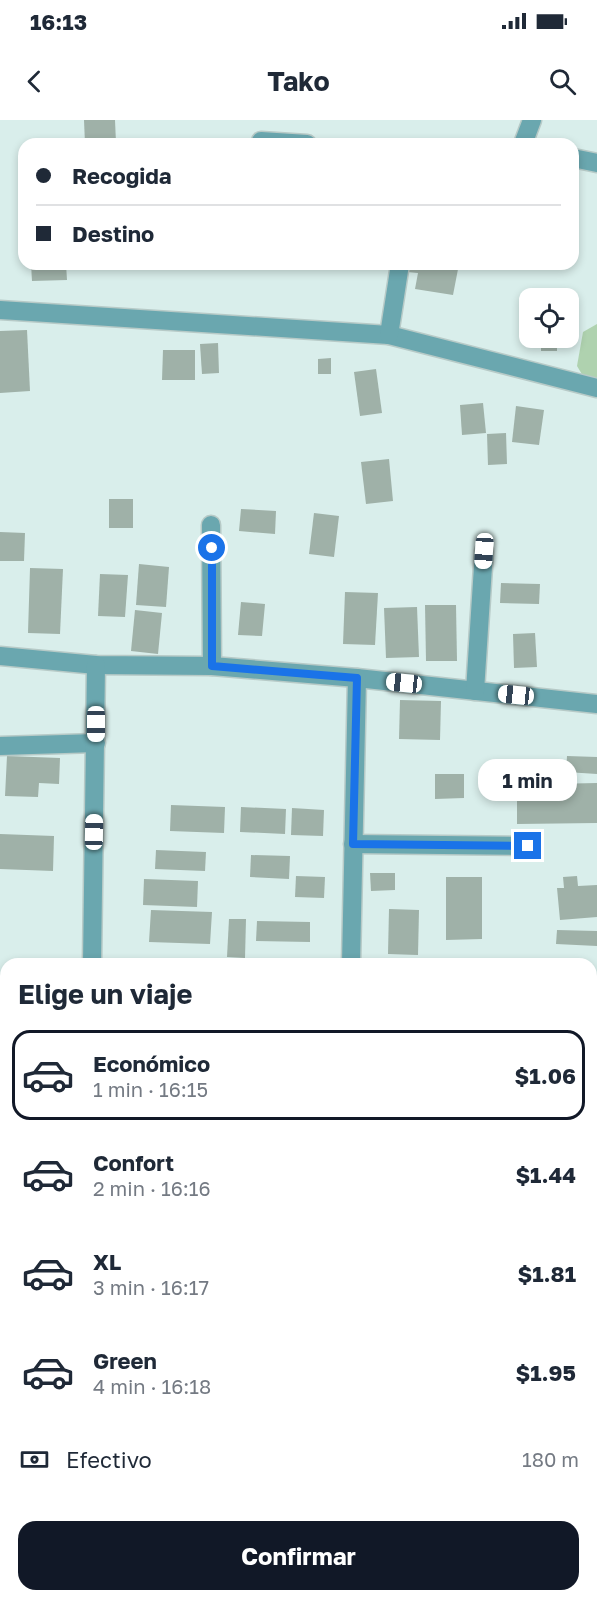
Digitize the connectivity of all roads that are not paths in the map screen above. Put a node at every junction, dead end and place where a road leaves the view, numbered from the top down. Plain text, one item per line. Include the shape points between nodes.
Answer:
1 (532, 120) edge
2 (525, 138) edge
3 (579, 159) edge
4 (597, 163) edge
5 (399, 270) edge
6 (0, 310) edge
7 (389, 335) junction
8 (597, 388) edge
9 (211, 525) dead end
10 (484, 551) dead end
11 (0, 656) edge
12 (96, 665) junction
13 (212, 666) junction
14 (357, 678) junction
15 (475, 691) junction
16 (597, 704) edge
17 (96, 743) junction
18 (0, 746) edge
19 (353, 844) junction
20 (528, 846) dead end
21 (92, 958) edge
22 (351, 958) edge

1 - 2 street
3 - 4 street
5 - 7 street
6 - 7 street
7 - 8 street
9 - 13 street
10 - 15 street
11 - 12 street
12 - 13 street
12 - 17 street
13 - 14 street
14 - 15 street
14 - 19 street
15 - 16 street
17 - 18 street
17 - 21 street
19 - 20 street
19 - 22 street

